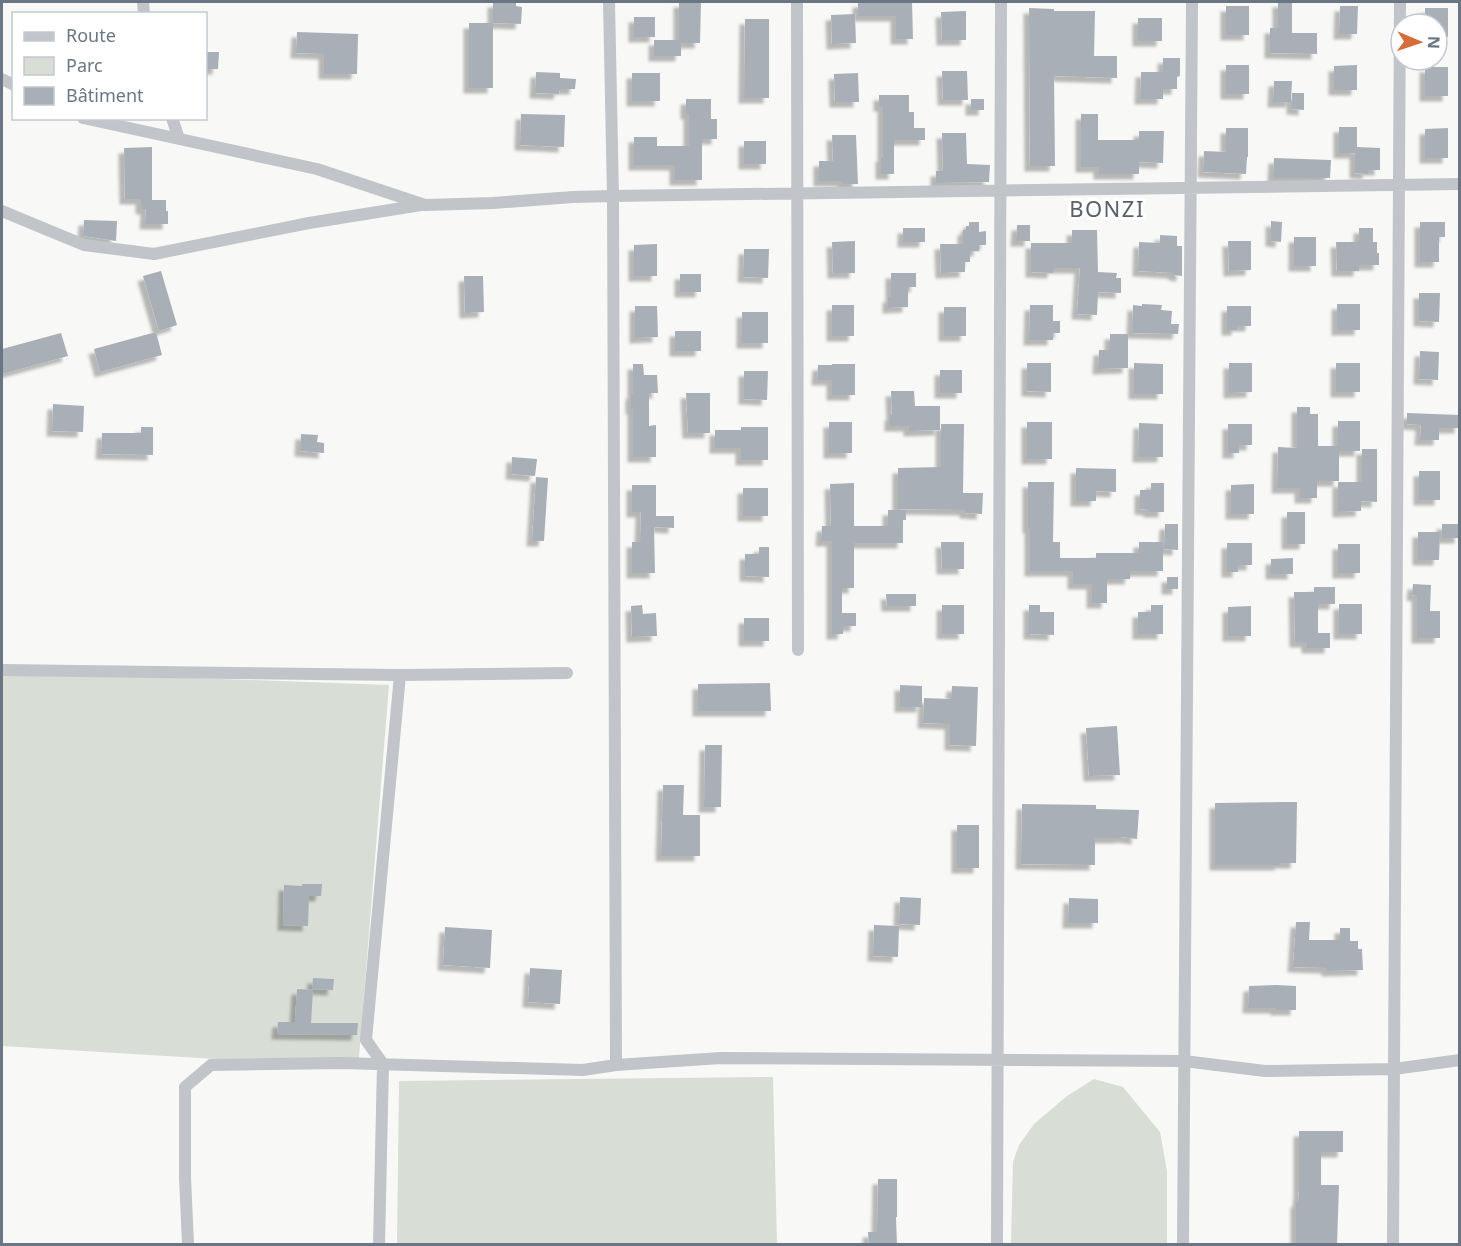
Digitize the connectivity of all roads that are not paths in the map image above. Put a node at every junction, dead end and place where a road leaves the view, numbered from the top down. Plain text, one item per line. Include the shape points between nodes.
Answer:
1 (609, 2) edge
2 (797, 2) edge
3 (1001, 2) edge
4 (1192, 2) edge
5 (1400, 2) edge
6 (92, 120) edge
7 (173, 120) edge
8 (179, 140) junction
9 (1460, 184) edge
10 (1398, 185) junction
11 (1190, 188) junction
12 (1000, 191) junction
13 (796, 193) junction
14 (613, 196) junction
15 (425, 205) junction
16 (2, 211) edge
17 (798, 650) dead end
18 (2, 670) edge
19 (567, 673) dead end
20 (400, 675) junction
21 (998, 1060) junction
22 (1460, 1060) edge
23 (1184, 1061) junction
24 (383, 1064) junction
25 (616, 1065) junction
26 (1394, 1069) junction
27 (188, 1245) edge
28 (379, 1245) edge
29 (997, 1245) edge
30 (1183, 1245) edge
31 (1393, 1245) edge

1 - 14 street
2 - 13 street
3 - 12 street
4 - 11 street
5 - 10 street
6 - 8 street
7 - 8 street
8 - 15 street via 317,169
9 - 10 street
10 - 11 street
10 - 26 street
11 - 12 street
11 - 23 street
12 - 13 street
12 - 21 street
13 - 14 street
13 - 17 street
14 - 15 street
14 - 25 street
15 - 16 street via 154,254 84,245
18 - 20 street
19 - 20 street
20 - 24 street via 366,1040
21 - 23 street
21 - 25 street via 721,1058
21 - 29 street
22 - 26 street
23 - 26 street via 1265,1071
23 - 30 street
24 - 25 street via 583,1070
24 - 27 street via 211,1065 186,1087
24 - 28 street
26 - 31 street

